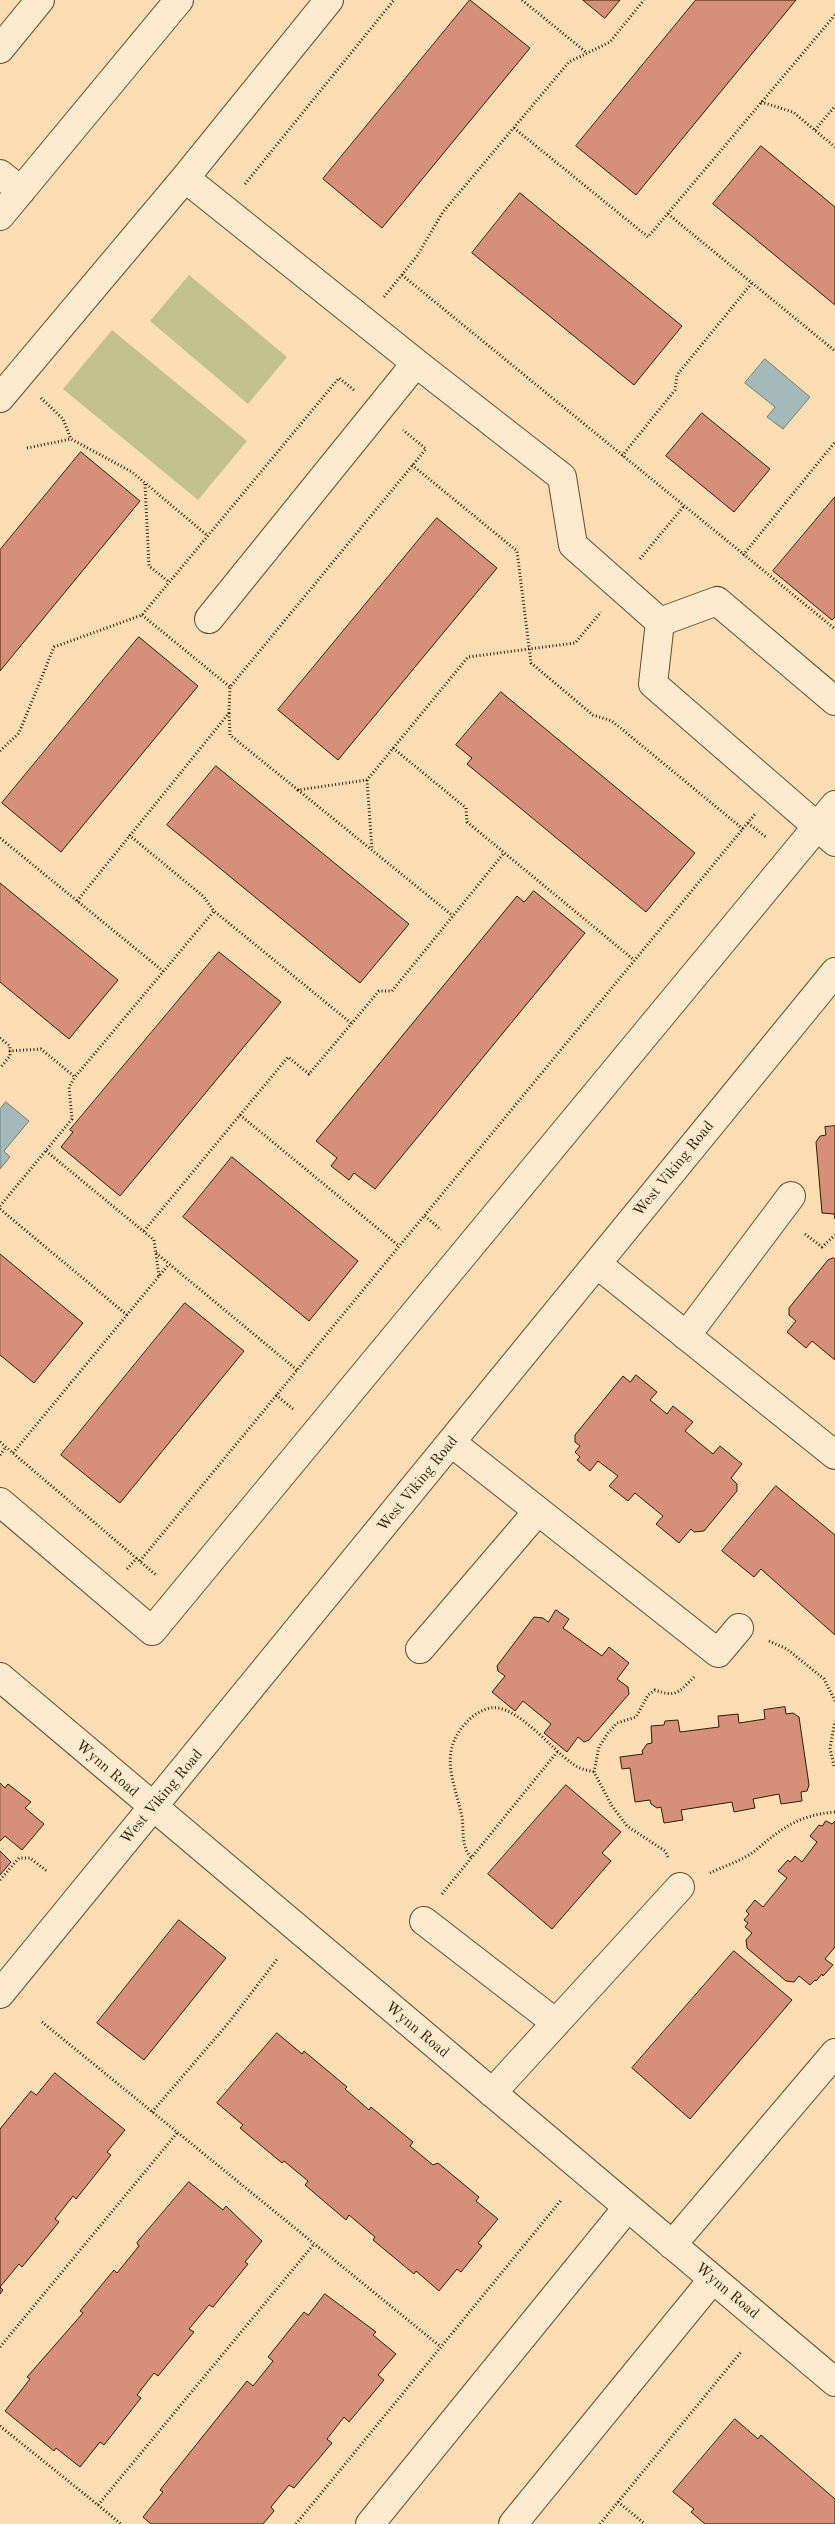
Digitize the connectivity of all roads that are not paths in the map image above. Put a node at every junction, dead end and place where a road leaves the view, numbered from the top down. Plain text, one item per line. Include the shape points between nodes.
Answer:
1 (40, 0) edge
2 (179, 0) edge
3 (329, 0) edge
4 (0, 49) edge
5 (0, 174) edge
6 (185, 178) junction
7 (21, 191) junction
8 (0, 216) edge
9 (416, 363) junction
10 (0, 398) edge
11 (209, 619) dead end
12 (660, 622) junction
13 (835, 701) edge
14 (835, 805) edge
15 (826, 834) edge
16 (835, 972) edge
17 (791, 1196) dead end
18 (597, 1264) junction
19 (686, 1336) junction
20 (452, 1443) junction
21 (835, 1455) edge
22 (0, 1502) edge
23 (538, 1511) junction
24 (739, 1628) road end
25 (420, 1649) dead end
26 (0, 1677) edge
27 (153, 1809) junction
28 (680, 1888) road end
29 (424, 1921) road end
30 (0, 1994) edge
31 (556, 2023) junction
32 (835, 2053) edge
33 (492, 2093) junction
34 (627, 2208) junction
35 (672, 2246) junction
36 (713, 2279) junction
37 (835, 2382) edge
38 (370, 2524) edge
39 (513, 2524) edge

1 - 4 street
2 - 7 street
3 - 6 street
5 - 7 street
6 - 9 street
6 - 10 street
7 - 8 street
9 - 11 street
9 - 12 street via 562,477 573,545
12 - 13 street via 718,600
12 - 15 street via 653,684
14 - 15 street
15 - 22 street via 152,1631
16 - 18 street, West Viking Road
17 - 19 street
18 - 19 street
18 - 20 street, West Viking Road
19 - 21 street
20 - 23 street
20 - 27 street, West Viking Road
23 - 24 street via 718,1653
23 - 25 street
26 - 27 street, Wynn Road
27 - 30 street, West Viking Road
27 - 33 street, Wynn Road
28 - 31 street
29 - 31 street
31 - 33 street
32 - 35 street
33 - 34 street, Wynn Road
34 - 35 street, Wynn Road
34 - 38 street
35 - 36 street, Wynn Road
36 - 37 street, Wynn Road
36 - 39 street

